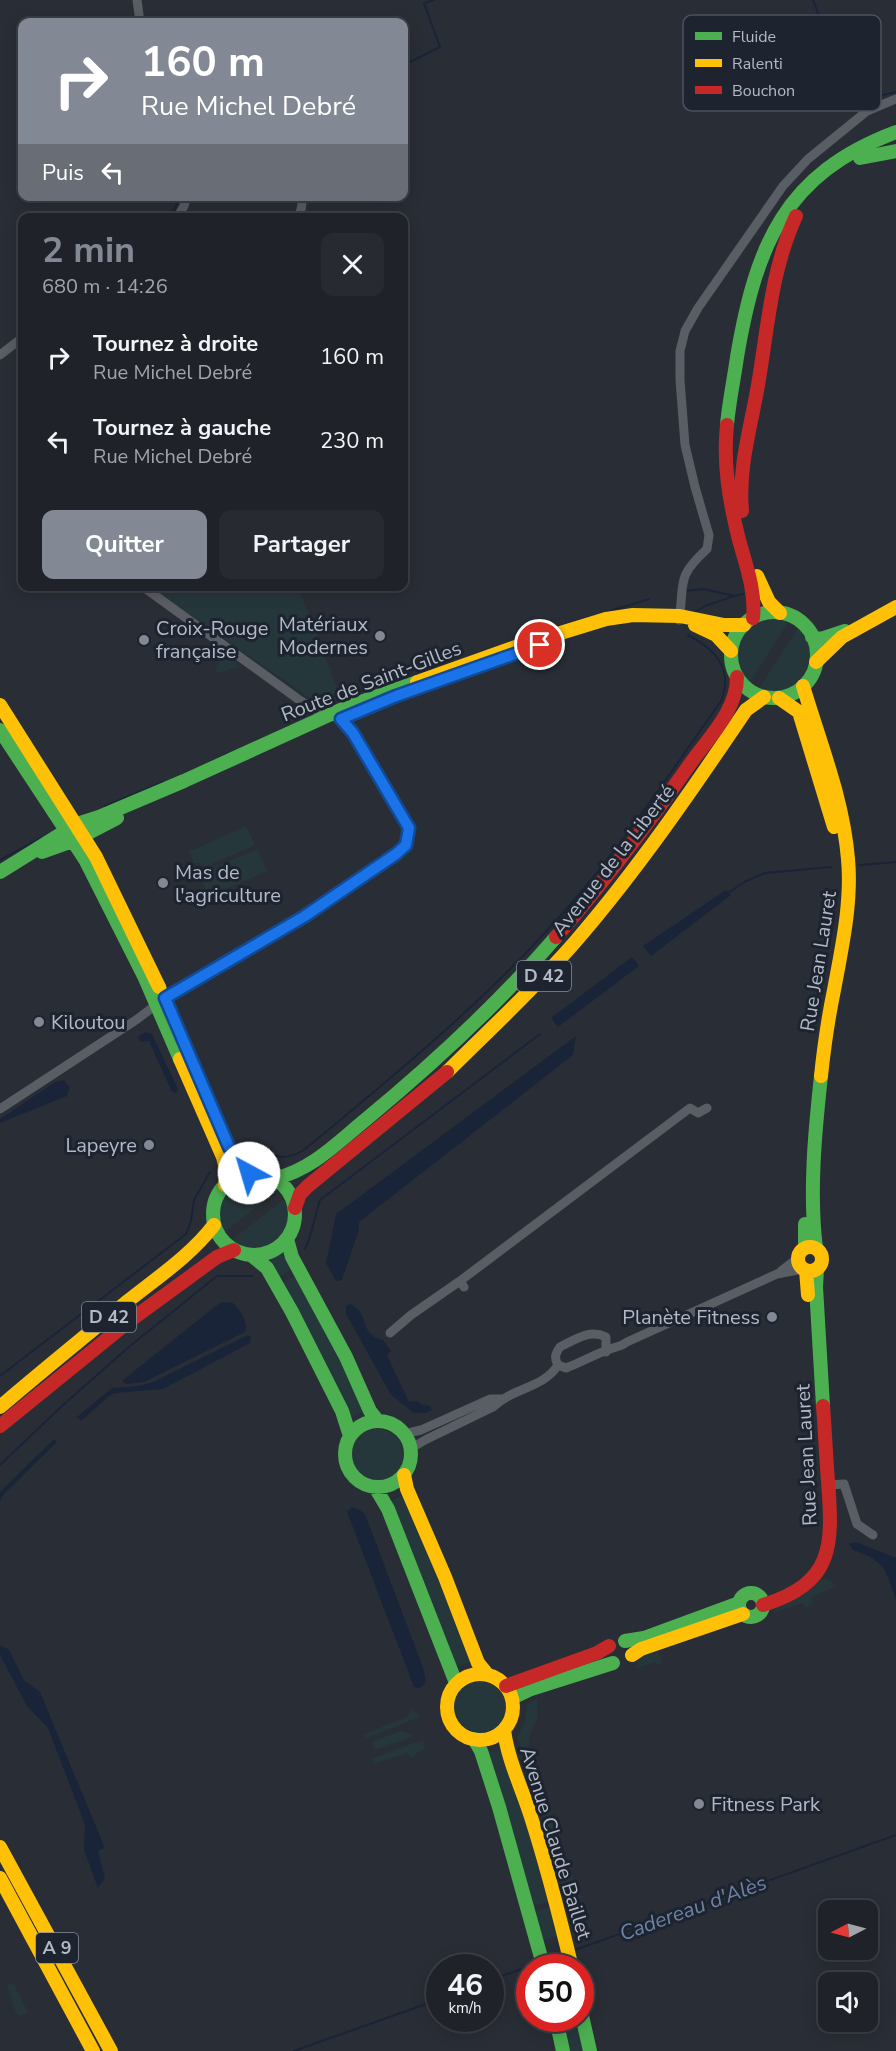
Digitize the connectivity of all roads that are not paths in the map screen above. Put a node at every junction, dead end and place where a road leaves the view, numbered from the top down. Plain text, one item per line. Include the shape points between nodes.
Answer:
1 (137, 0) edge
2 (138, 18) edge
3 (896, 99) edge
4 (881, 105) edge
5 (867, 111) edge
6 (896, 132) edge
7 (896, 140) edge
8 (896, 151) edge
9 (860, 158) junction
10 (18, 341) edge
11 (0, 356) edge
12 (149, 591) edge
13 (896, 607) edge
14 (780, 613) junction
15 (680, 619) junction
16 (748, 621) junction
17 (855, 629) junction
18 (812, 637) junction
19 (731, 651) junction
20 (816, 662) junction
21 (737, 676) junction
22 (803, 686) junction
23 (764, 697) junction
24 (779, 698) junction
25 (304, 703) junction
26 (0, 705) edge
27 (336, 717) junction
28 (302, 728) junction
29 (0, 730) edge
30 (75, 833) junction
31 (0, 872) edge
32 (161, 1001) junction
33 (707, 1108) dead end
34 (0, 1109) edge
35 (249, 1173) junction
36 (276, 1178) junction
37 (225, 1185) junction
38 (295, 1208) junction
39 (214, 1224) junction
40 (287, 1239) junction
41 (234, 1250) junction
42 (251, 1255) junction
43 (808, 1260) junction
44 (390, 1334) dead end
45 (606, 1337) junction
46 (627, 1342) junction
47 (606, 1352) junction
48 (558, 1365) junction
49 (502, 1399) junction
50 (0, 1407) edge
51 (378, 1421) junction
52 (0, 1426) edge
53 (404, 1434) junction
54 (350, 1436) junction
55 (411, 1450) junction
56 (404, 1475) junction
57 (828, 1485) junction
58 (375, 1487) junction
59 (873, 1535) dead end
60 (762, 1600) junction
61 (741, 1608) junction
62 (625, 1641) junction
63 (609, 1646) junction
64 (632, 1654) junction
65 (613, 1663) junction
66 (487, 1674) junction
67 (456, 1683) junction
68 (509, 1692) junction
69 (504, 1730) junction
70 (474, 1739) junction
71 (0, 1847) edge
72 (0, 1878) edge
73 (540, 1954) edge
74 (568, 1954) edge
75 (559, 2032) edge
76 (586, 2032) edge
77 (93, 2051) edge
78 (111, 2051) edge
79 (563, 2051) edge
80 (590, 2051) edge

1 - 2 street
3 - 4 street
5 - 15 street via 783,186 685,331 680,380 686,446 709,535 707,549 691,563 682,581
6 - 16 main road via 854,149 828,165 804,188 775,231 751,287 727,413 724,459 755,608
7 - 9 main road
8 - 9 main road
9 - 14 main road via 829,178 798,213 781,250 772,290 741,467 740,499 752,565 766,596
10 - 11 street
12 - 25 street
13 - 17 main road
14 - 16 main road
14 - 18 main road via 801,622
15 - 16 main road, Route de Saint-Gilles via 724,625
15 - 19 main road, Route de Saint-Gilles via 709,631
15 - 27 main road, Route de Saint-Gilles via 633,615 606,620 386,692
16 - 19 main road via 734,639
17 - 18 main road via 821,639
17 - 20 main road
18 - 20 main road
19 - 21 main road
20 - 22 main road
21 - 23 main road via 748,689
21 - 36 main road, Avenue de la Liberté / D 42 via 737,689 729,707 667,799 583,908 537,960 479,1020 375,1112 306,1165
22 - 24 main road
22 - 43 main road, Rue Jean Lauret via 837,796 849,862 848,902 817,1113 814,1236
23 - 24 main road
23 - 38 main road, Avenue de la Liberté / D 42 via 746,710 653,845 543,977 438,1080 308,1186
24 - 43 main road, Rue Jean Lauret via 799,712 836,832 840,861 840,898 808,1122
25 - 27 street
25 - 28 street via 308,716
26 - 30 main road
27 - 28 main road, Route de Saint-Gilles
27 - 30 main road, Route de Saint-Gilles
27 - 32 street via 353,733 409,828 406,845 305,916
28 - 30 main road, Route de Saint-Gilles via 99,817
29 - 30 main road
30 - 31 main road, Route de Saint-Gilles
30 - 32 main road
32 - 34 street
32 - 35 main road via 229,1147
32 - 37 main road via 223,1156
33 - 44 street via 699,1113 690,1108 462,1284 411,1315
35 - 36 main road
35 - 37 main road
36 - 38 main road via 289,1191
37 - 39 main road via 213,1207
38 - 40 main road via 295,1221
39 - 41 main road via 220,1238
39 - 50 main road, D 42 via 179,1263
40 - 42 main road via 270,1252
40 - 51 main road via 292,1257
41 - 42 main road
41 - 52 main road, D 42 via 217,1257 128,1322
42 - 54 main road via 267,1268 286,1302 342,1411
43 - 46 street
43 - 57 main road, Rue Jean Lauret via 817,1310
43 - 60 main road, Rue Jean Lauret via 820,1543 814,1562 801,1578
45 - 46 street
45 - 47 street
45 - 48 street via 589,1333 560,1347 555,1356
46 - 47 street
47 - 48 street via 566,1368
48 - 49 street via 551,1376
49 - 53 street via 490,1399
49 - 55 street
51 - 53 main road via 397,1427
51 - 54 main road via 364,1424
53 - 55 main road
54 - 58 main road via 345,1452 349,1469 362,1484
55 - 56 main road
56 - 58 main road via 391,1485
56 - 66 main road via 478,1663
57 - 59 street via 844,1484 857,1524
57 - 60 main road, Rue Jean Lauret via 830,1535 826,1558 809,1582 794,1593
58 - 67 main road via 424,1596
60 - 61 main road via 755,1593 748,1593 742,1596
60 - 61 main road via 762,1611 757,1616 749,1617
61 - 62 main road
61 - 64 main road
62 - 63 main road
62 - 64 main road
63 - 65 main road via 607,1653
63 - 68 main road
64 - 65 main road via 624,1664
65 - 68 main road via 531,1689
66 - 67 main road via 470,1675
66 - 68 main road via 501,1680
67 - 70 main road via 448,1696 448,1715 457,1730
68 - 69 main road via 512,1716
69 - 70 main road via 487,1739
69 - 74 main road, Avenue Claude Baillet
70 - 73 main road via 499,1807
71 - 78 main road, A 9
72 - 77 main road, A 9
75 - 79 main road
76 - 80 main road

